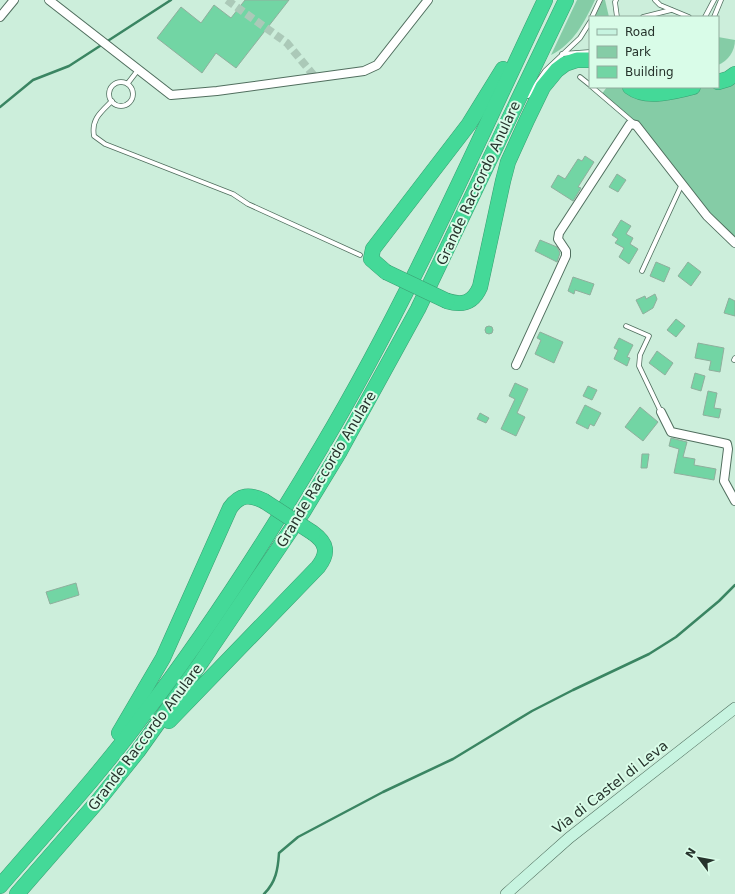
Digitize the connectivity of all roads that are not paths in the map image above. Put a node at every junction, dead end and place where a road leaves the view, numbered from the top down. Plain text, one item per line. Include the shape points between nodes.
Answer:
1 (14, 0) edge
2 (49, 0) edge
3 (428, 0) edge
4 (566, 0) edge
5 (600, 0) edge
6 (616, 0) edge
7 (655, 0) edge
8 (714, 0) edge
9 (721, 0) edge
10 (545, 1) edge
11 (671, 10) junction
12 (592, 16) edge
13 (617, 16) edge
14 (647, 16) edge
15 (686, 16) edge
16 (706, 16) edge
17 (714, 16) edge
18 (0, 17) edge
19 (589, 24) edge
20 (589, 52) edge
21 (562, 54) junction
22 (589, 60) edge
23 (138, 70) junction
24 (735, 74) edge
25 (580, 77) dead end
26 (719, 82) edge
27 (128, 83) junction
28 (589, 84) edge
29 (593, 88) edge
30 (632, 88) edge
31 (687, 88) edge
32 (112, 101) junction
33 (524, 102) dead end
34 (518, 113) dead end
35 (636, 125) junction
36 (488, 161) junction
37 (683, 184) junction
38 (735, 243) edge
39 (360, 256) dead end
40 (642, 271) dead end
41 (626, 326) dead end
42 (516, 365) dead end
43 (661, 412) joint
44 (735, 501) edge
45 (735, 708) edge
46 (138, 751) junction
47 (91, 780) junction
48 (0, 886) edge
49 (17, 894) edge
50 (506, 894) edge

1 - 18 street
2 - 23 street
3 - 23 street via 377,65 364,71 171,95
4 - 36 highway, Grande Raccordo Anulare
5 - 12 lane
6 - 13 lane
7 - 11 lane
8 - 16 lane
9 - 17 lane
10 - 22 highway, bridge via 470,124 373,249 371,259 386,272 446,301 461,304 468,302 479,290 483,280 508,162 543,87 561,67 577,60
10 - 47 highway, Grande Raccordo Anulare via 407,290 324,444 210,623 142,718
11 - 14 lane
11 - 15 lane
19 - 21 lane via 578,41
20 - 21 lane
21 - 33 lane via 539,79
23 - 27 lane
24 - 26 highway
25 - 28 lane
27 - 32 lane via 120,82 112,86 109,93
27 - 32 lane via 133,95 130,101 118,105
29 - 35 lane
30 - 31 highway via 650,94
32 - 39 lane via 94,119 92,127 94,136 105,144 233,194 248,204
34 - 36 lane
35 - 37 street
35 - 42 street via 630,124 626,128 559,233 558,239 566,251 566,256
36 - 46 highway, Grande Raccordo Anulare via 418,309 340,451 267,568
37 - 38 street via 713,222
37 - 40 lane via 677,192
41 - 43 lane via 649,336 640,355 639,366
43 - 44 street via 669,431 726,444 728,449 724,481
45 - 50 street, Via di Castel di Leva via 569,838
46 - 47 highway, bridge via 324,558 324,542 264,501 244,496 237,499 230,508 163,658
46 - 49 highway, Grande Raccordo Anulare
47 - 48 highway, Grande Raccordo Anulare

